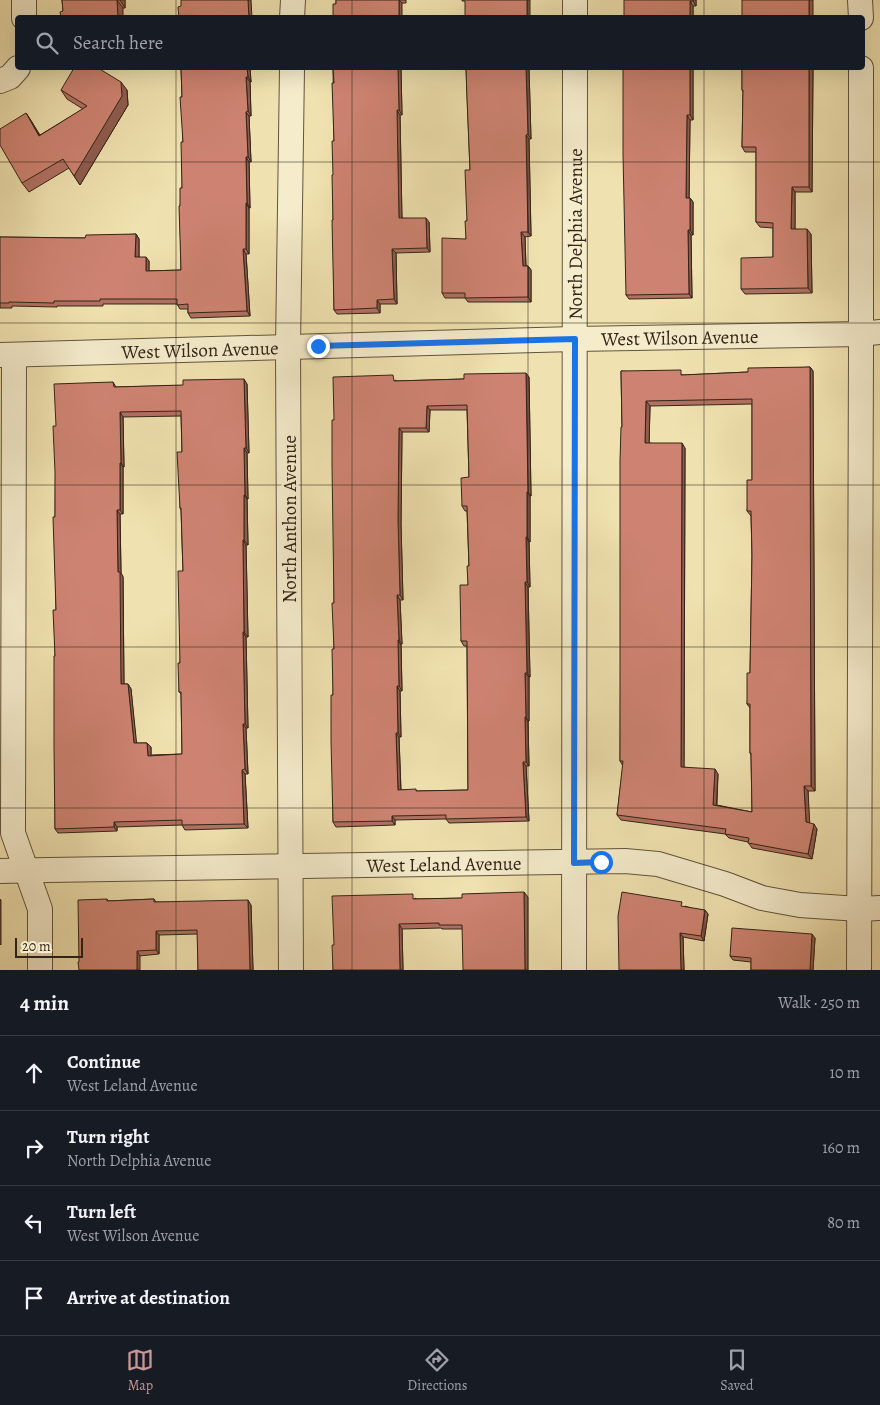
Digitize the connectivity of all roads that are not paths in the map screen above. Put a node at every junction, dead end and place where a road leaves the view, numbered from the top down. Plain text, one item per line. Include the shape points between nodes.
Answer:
1 (24, 0) edge
2 (293, 0) edge
3 (575, 0) edge
4 (860, 0) edge
5 (24, 15) edge
6 (292, 15) edge
7 (575, 15) edge
8 (860, 15) edge
9 (292, 70) edge
10 (575, 70) edge
11 (861, 70) edge
12 (871, 333) edge
13 (575, 339) junction
14 (288, 347) junction
15 (7, 355) edge
16 (574, 863) junction
17 (291, 867) junction
18 (26, 871) junction
19 (0, 872) edge
20 (869, 908) edge
21 (40, 970) edge
22 (291, 970) edge
23 (574, 970) edge
24 (859, 970) edge

1 - 5 street
2 - 6 street
3 - 7 street
4 - 8 street
9 - 14 street, North Anthon Avenue
10 - 13 street, North Delphia Avenue
11 - 12 street
12 - 13 street, West Wilson Avenue
12 - 20 street
13 - 14 street, West Wilson Avenue
13 - 16 street, North Delphia Avenue
14 - 15 street, West Wilson Avenue
14 - 17 street, North Anthon Avenue
15 - 18 street via 13,833
16 - 17 street, West Leland Avenue
16 - 20 street, West Leland Avenue via 658,864 762,898 800,905
16 - 23 street, North Delphia Avenue
17 - 18 street, West Leland Avenue
17 - 22 street, North Anthon Avenue
18 - 19 street, West Leland Avenue
18 - 21 street via 40,909
20 - 24 street

